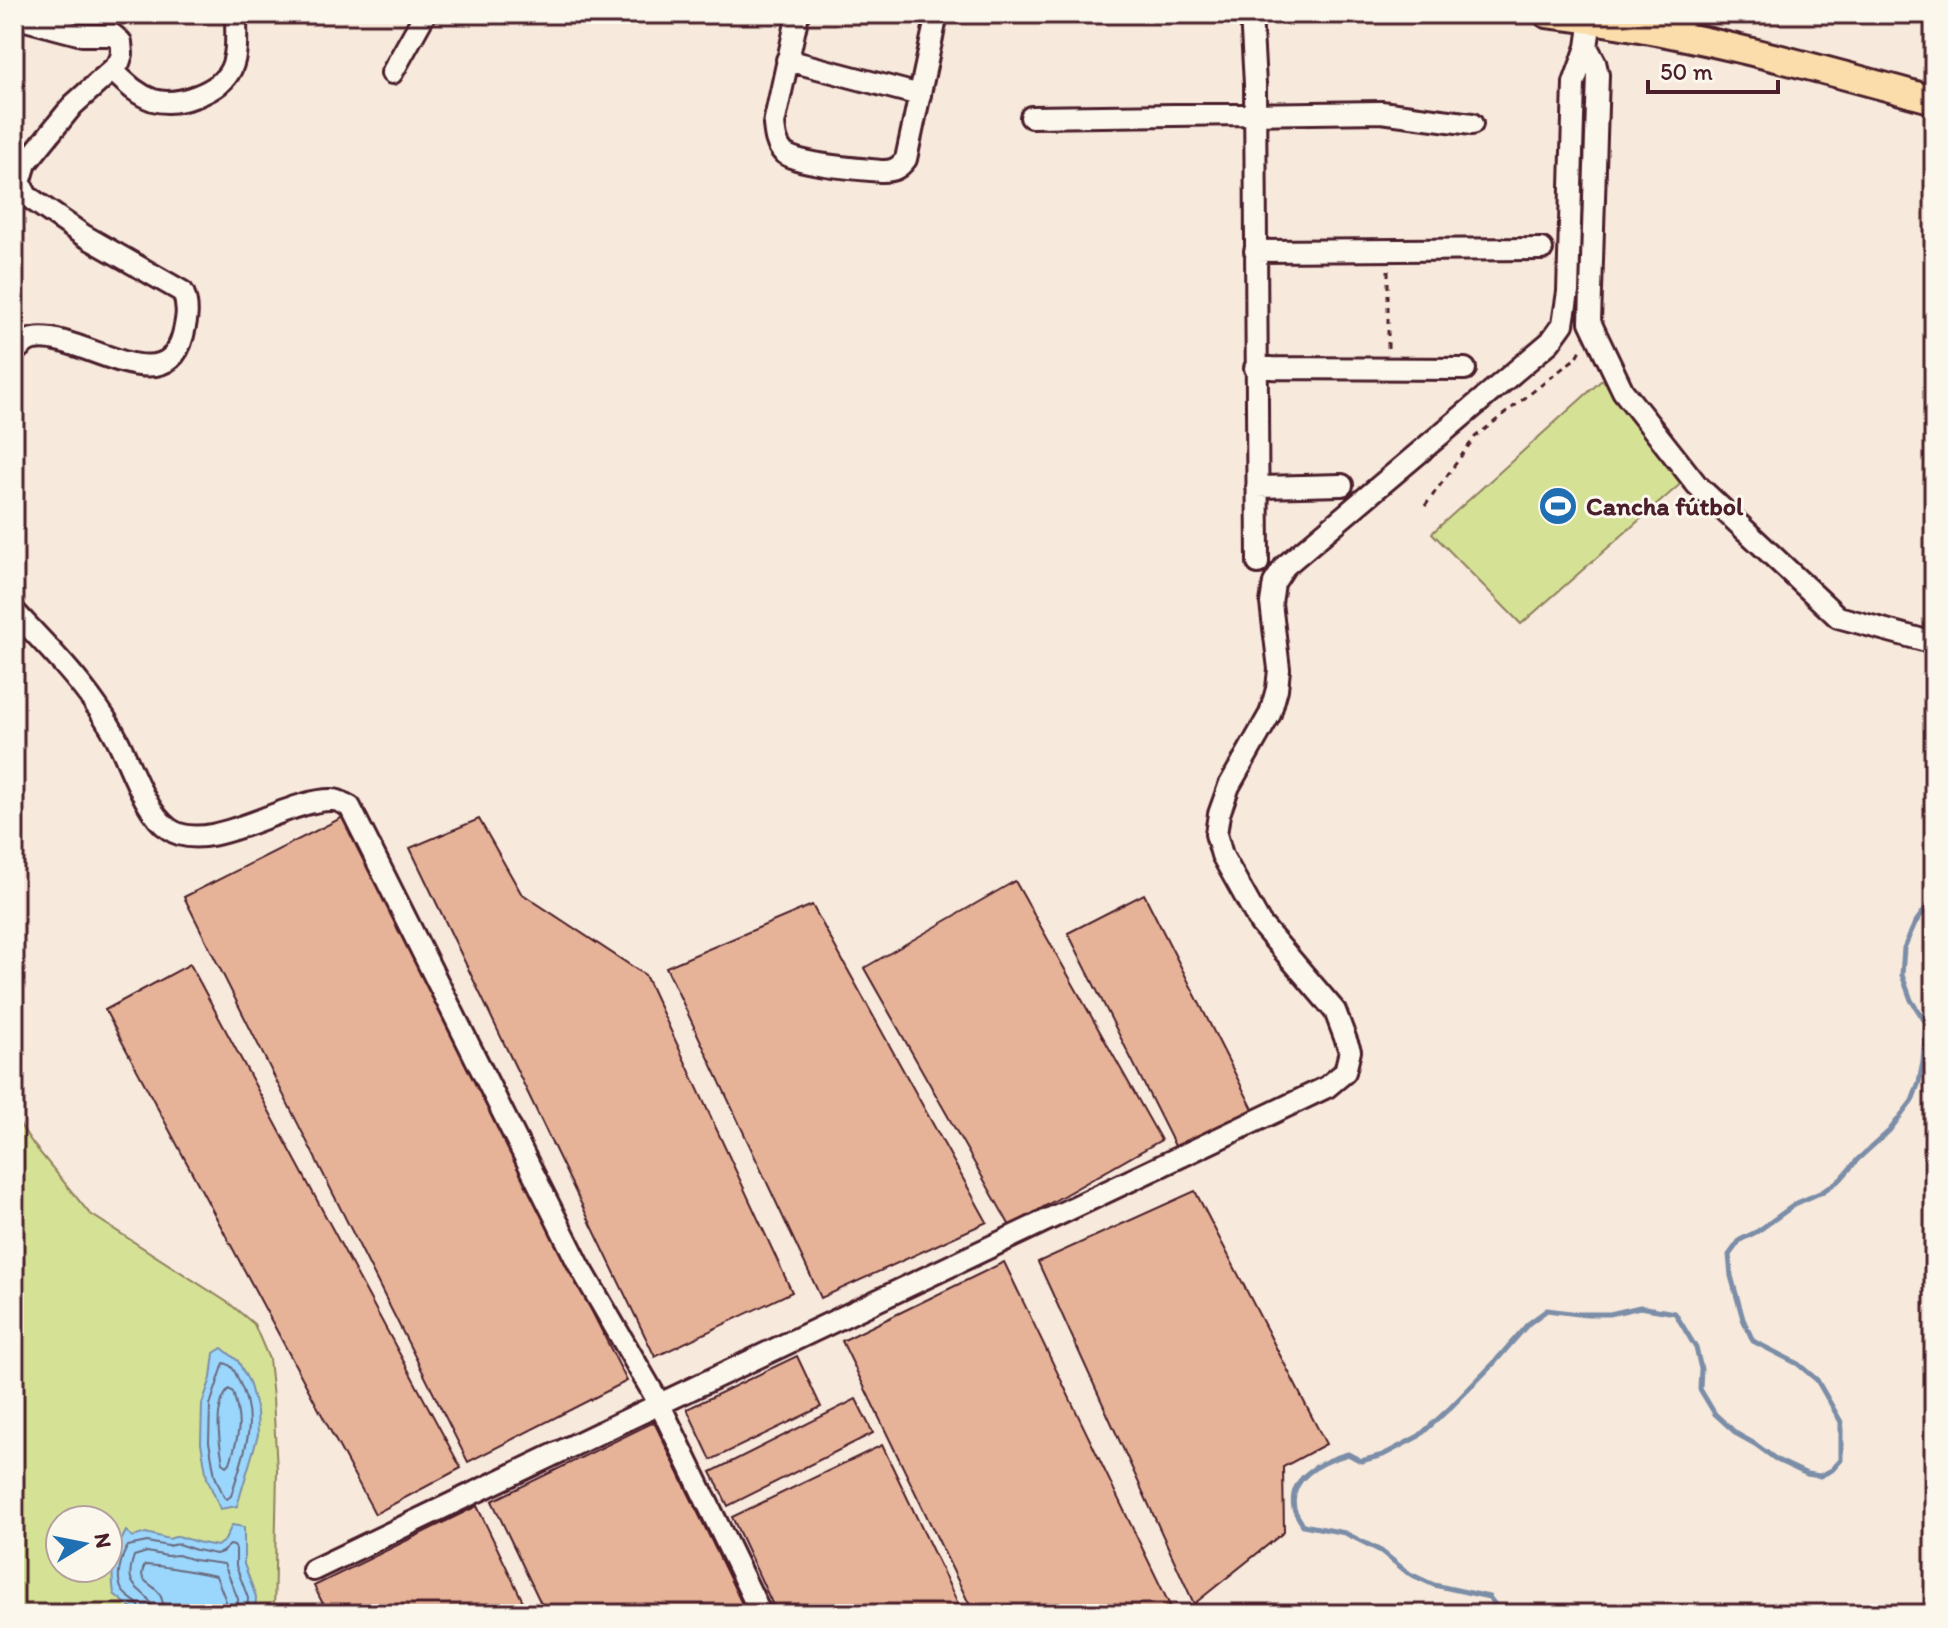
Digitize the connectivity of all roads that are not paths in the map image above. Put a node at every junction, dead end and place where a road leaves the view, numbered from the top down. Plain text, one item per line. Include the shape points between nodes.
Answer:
1 (235, 14) edge
2 (425, 14) edge
3 (798, 14) edge
4 (937, 14) edge
5 (1251, 14) edge
6 (1547, 14) edge
7 (14, 17) edge
8 (1591, 19) junction
9 (1587, 47) junction
10 (787, 60) junction
11 (112, 70) junction
12 (392, 73) dead end
13 (920, 95) junction
14 (1934, 100) edge
15 (1255, 114) junction
16 (1031, 117) dead end
17 (1472, 124) dead end
18 (1542, 249) dead end
19 (1255, 251) junction
20 (14, 353) edge
21 (1255, 368) junction
22 (1465, 369) dead end
23 (1342, 485) dead end
24 (1257, 487) junction
25 (1258, 563) dead end
26 (14, 611) edge
27 (1934, 643) edge
28 (659, 1403) junction
29 (313, 1570) dead end
30 (761, 1614) edge

1 - 11 street via 232,67 208,92 157,101 136,92
2 - 12 street
3 - 10 street
4 - 13 street
5 - 15 street
6 - 8 main road
7 - 11 street via 82,35 113,35 121,42 122,54
8 - 9 street
8 - 14 main road via 1766,54
9 - 27 street via 1598,75 1590,322 1623,391 1697,485 1838,617
9 - 28 street via 1574,83 1563,324 1550,342 1285,566 1274,583 1271,603 1277,689 1270,714 1219,814 1216,834 1222,855 1260,923 1335,1011 1350,1051 1345,1072 1327,1087
10 - 13 street
10 - 13 street via 774,124 776,140 797,160 892,171 906,159
11 - 20 street via 73,105 26,163 20,183 27,196 83,235 183,292 187,319 180,347 153,367 56,339 32,339
15 - 16 street
15 - 17 street via 1381,112
15 - 19 street
18 - 19 street
19 - 21 street
21 - 22 street
21 - 24 street
23 - 24 street
24 - 25 street
26 - 28 street via 97,706 151,809 167,828 200,838 316,802 336,800 350,807 579,1265
28 - 29 street
28 - 30 street

